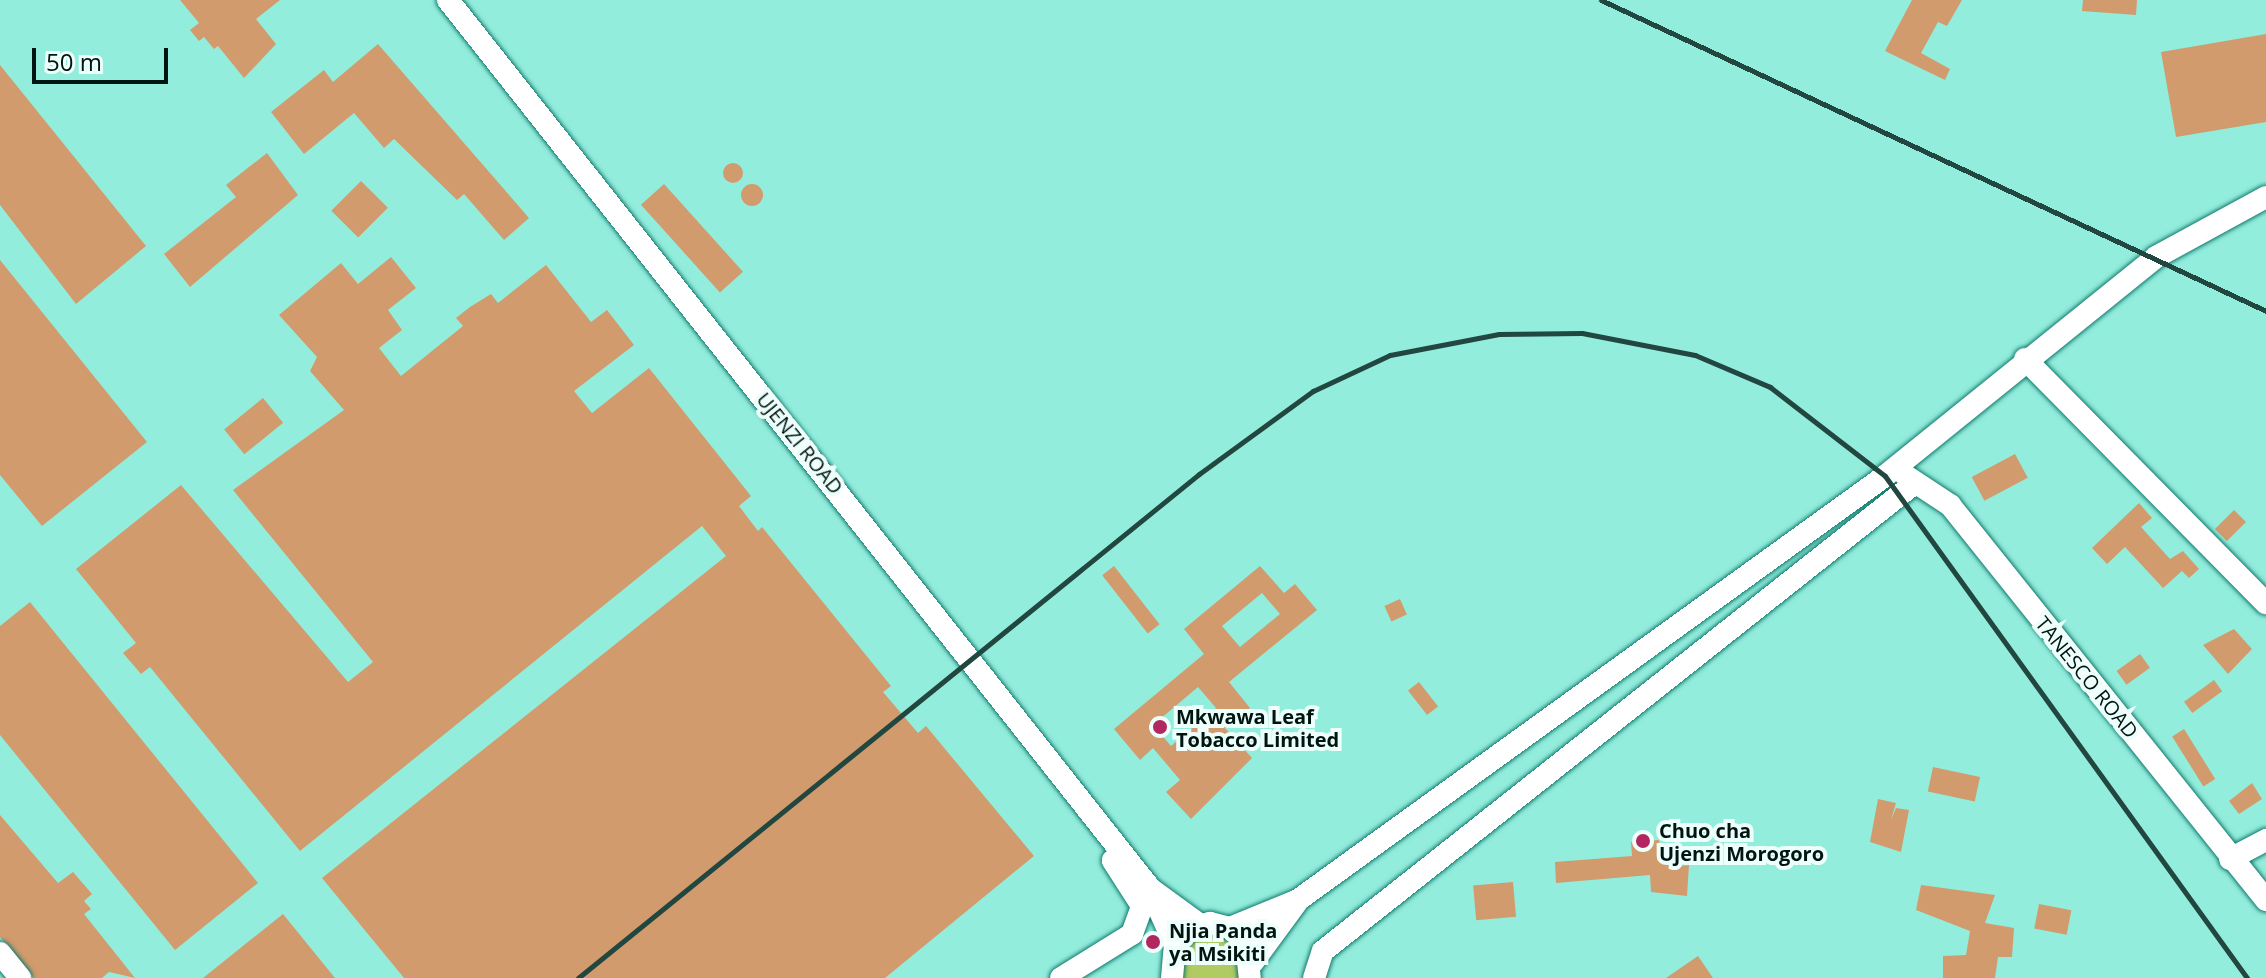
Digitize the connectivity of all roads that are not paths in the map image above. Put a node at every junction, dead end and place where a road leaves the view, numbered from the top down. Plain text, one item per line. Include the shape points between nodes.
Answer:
1 (448, 0) edge
2 (2266, 197) edge
3 (2025, 359) junction
4 (1895, 468) junction
5 (1915, 483) junction
6 (2266, 603) edge
7 (1035, 738) junction
8 (2266, 840) edge
9 (2230, 859) junction
10 (1149, 887) junction
11 (1298, 900) junction
12 (2266, 900) edge
13 (1200, 925) junction
14 (1230, 928) junction
15 (0, 953) edge
16 (1169, 967) edge
17 (1252, 970) edge
18 (20, 978) edge
19 (1061, 978) edge
20 (1314, 978) edge

1 - 7 street, UJENZI ROAD
2 - 3 street via 2156,257
3 - 4 street
3 - 6 street
4 - 5 street, TANESCO ROAD
4 - 11 street
5 - 9 street, TANESCO ROAD via 1950,505
5 - 20 street via 1323,951
7 - 10 street, UJENZI ROAD
7 - 19 street via 1142,906 1132,934
8 - 9 street
9 - 12 street, TANESCO ROAD
10 - 13 street
10 - 16 street
11 - 14 street
11 - 17 street
13 - 14 street
13 - 16 street
14 - 17 street via 1246,942
15 - 18 street

